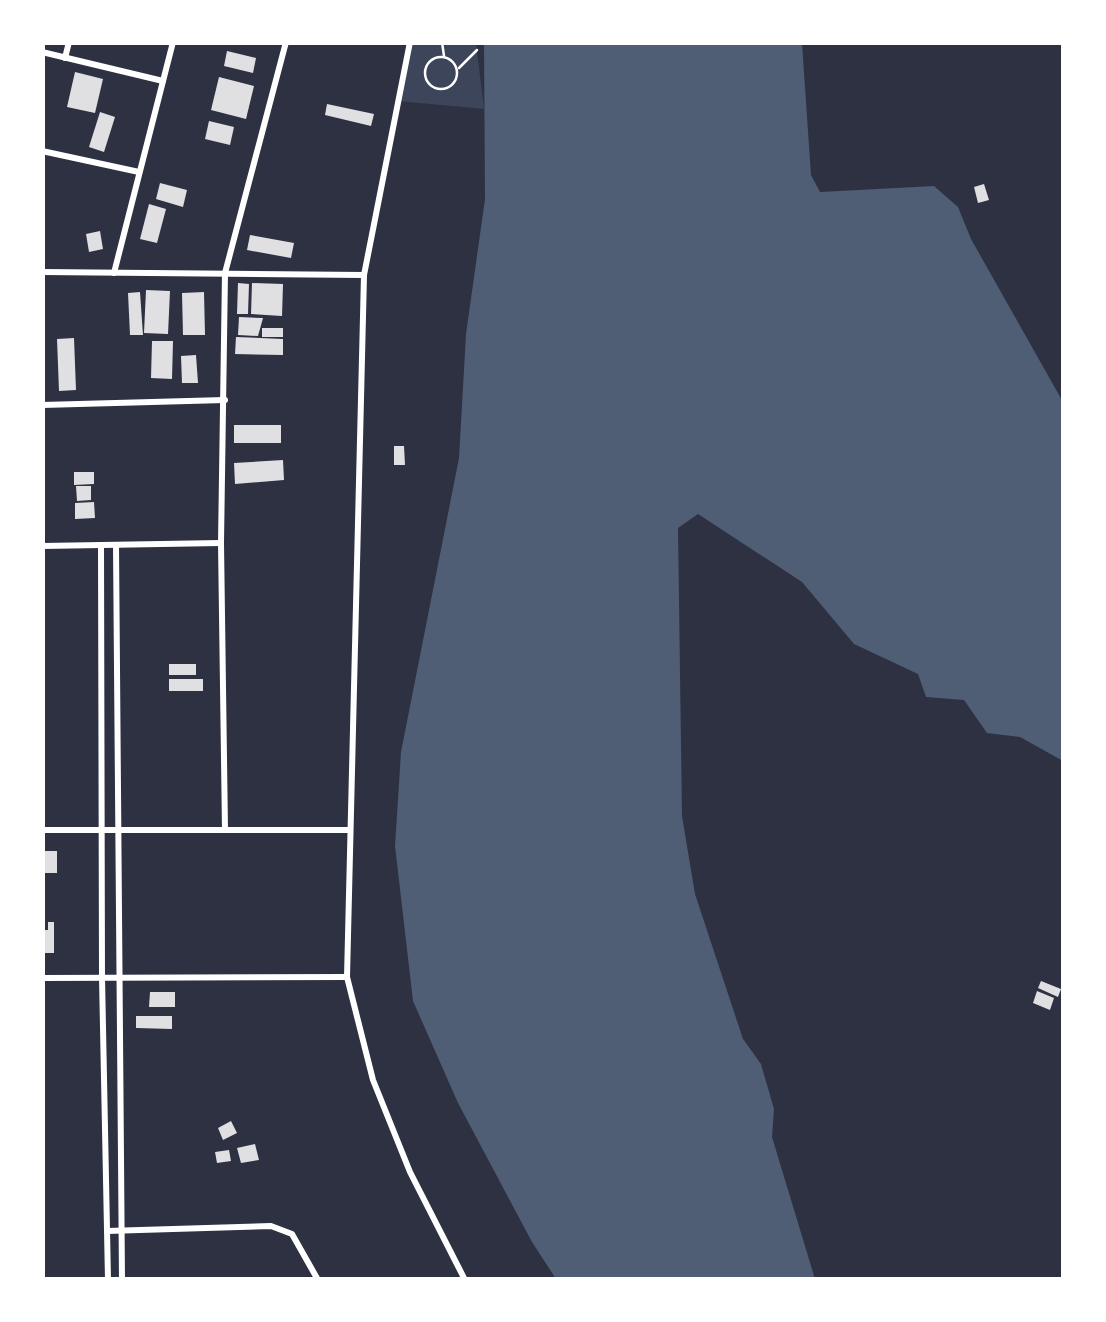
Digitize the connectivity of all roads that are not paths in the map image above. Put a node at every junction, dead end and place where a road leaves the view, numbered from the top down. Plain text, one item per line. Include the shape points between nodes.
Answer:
1 (70, 42) edge
2 (174, 42) edge
3 (286, 42) edge
4 (410, 42) edge
5 (42, 52) edge
6 (65, 58) junction
7 (163, 81) junction
8 (42, 151) edge
9 (139, 172) junction
10 (42, 272) edge
11 (114, 272) junction
12 (225, 274) junction
13 (364, 275) junction
14 (224, 400) junction
15 (42, 405) edge
16 (221, 543) junction
17 (101, 545) junction
18 (116, 545) junction
19 (42, 546) edge
20 (101, 828) junction
21 (118, 829) junction
22 (42, 830) edge
23 (224, 830) junction
24 (350, 830) junction
25 (347, 976) junction
26 (118, 977) junction
27 (42, 978) edge
28 (102, 978) junction
29 (108, 1231) junction
30 (122, 1231) junction
31 (108, 1280) edge
32 (122, 1280) edge
33 (318, 1280) edge
34 (465, 1280) edge

1 - 6 street
2 - 7 street
3 - 12 street
4 - 13 street
5 - 6 street
6 - 7 street
7 - 9 street
8 - 9 street
9 - 11 street
10 - 11 street
11 - 12 street
12 - 13 street
12 - 14 street
13 - 24 street
14 - 15 street
14 - 16 street
16 - 18 street
16 - 23 street
17 - 18 street
17 - 19 street
17 - 20 street
18 - 21 street
20 - 21 street
20 - 22 street
20 - 28 street
21 - 23 street
21 - 26 street
23 - 24 street
24 - 25 street
25 - 26 street
25 - 34 street via 372,1080
26 - 28 street
26 - 30 street
27 - 28 street
28 - 29 street
29 - 30 street
29 - 31 street
30 - 32 street
30 - 33 street via 270,1226 292,1234

